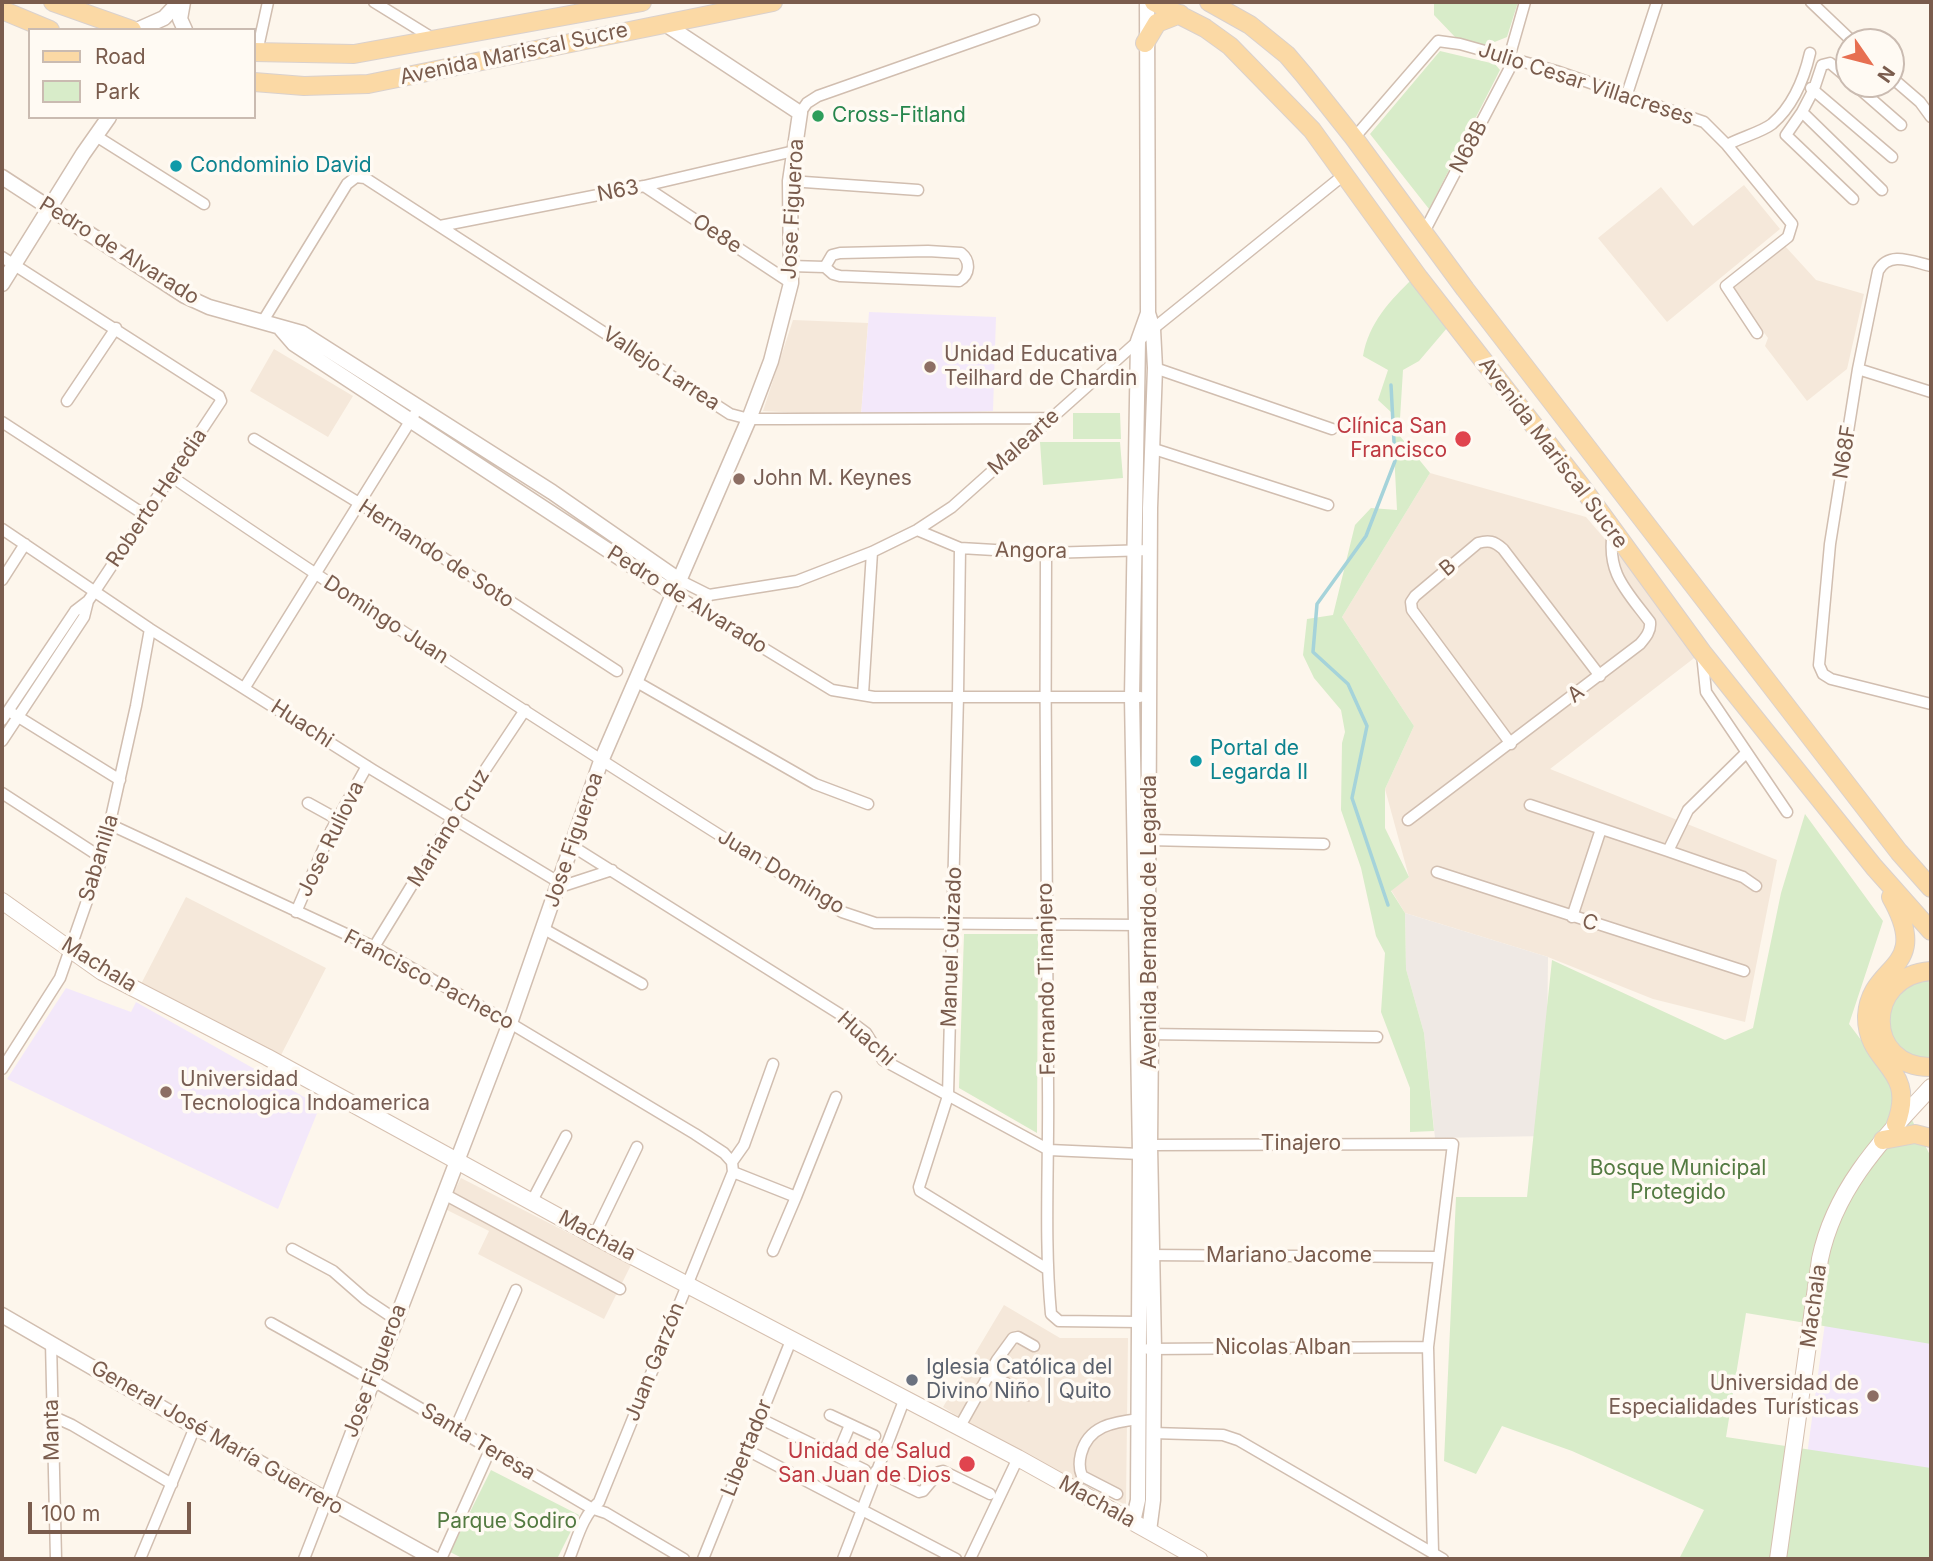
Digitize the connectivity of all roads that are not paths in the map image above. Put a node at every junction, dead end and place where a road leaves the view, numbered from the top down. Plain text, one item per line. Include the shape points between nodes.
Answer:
1 (53, 2) edge
2 (181, 2) edge
3 (268, 2) edge
4 (374, 2) edge
5 (767, 2) edge
6 (1147, 2) edge
7 (1154, 2) edge
8 (1209, 2) edge
9 (1525, 2) edge
10 (1657, 2) edge
11 (1811, 2) edge
12 (634, 3) edge
13 (714, 7) edge
14 (583, 8) edge
15 (10, 14) edge
16 (1180, 14) junction
17 (1034, 20) dead end
18 (665, 24) junction
19 (33, 28) edge
20 (45, 28) edge
21 (129, 28) edge
22 (140, 28) edge
23 (184, 28) edge
24 (1838, 28) edge
25 (436, 40) junction
26 (1146, 43) junction
27 (256, 48) edge
28 (256, 52) edge
29 (1810, 53) dead end
30 (1512, 59) junction
31 (1835, 67) edge
32 (256, 82) edge
33 (1801, 85) junction
34 (1814, 89) junction
35 (1905, 89) edge
36 (1627, 94) junction
37 (1870, 98) edge
38 (1802, 112) junction
39 (800, 113) junction
40 (1931, 117) edge
41 (108, 119) edge
42 (1901, 125) dead end
43 (96, 136) junction
44 (1354, 138) junction
45 (1727, 145) junction
46 (794, 150) junction
47 (1892, 157) dead end
48 (1345, 174) junction
49 (2, 177) edge
50 (790, 181) junction
51 (644, 186) junction
52 (918, 190) dead end
53 (1882, 190) dead end
54 (1853, 199) dead end
55 (204, 204) dead end
56 (51, 208) junction
57 (440, 226) junction
58 (1423, 234) junction
59 (8, 261) edge
60 (790, 266) junction
61 (1931, 266) edge
62 (825, 267) junction
63 (791, 283) junction
64 (2, 284) edge
65 (1148, 313) junction
66 (263, 321) junction
67 (116, 328) junction
68 (281, 329) junction
69 (1153, 330) junction
70 (1757, 333) dead end
71 (1138, 341) junction
72 (1155, 368) junction
73 (1857, 369) junction
74 (1931, 391) edge
75 (67, 401) dead end
76 (419, 407) junction
77 (1051, 418) junction
78 (749, 419) junction
79 (411, 420) junction
80 (2, 422) edge
81 (1332, 429) dead end
82 (254, 439) dead end
83 (1151, 448) junction
84 (172, 477) junction
85 (359, 503) junction
86 (1328, 505) dead end
87 (145, 515) junction
88 (2, 529) edge
89 (917, 530) junction
90 (1613, 531) junction
91 (25, 544) junction
92 (960, 548) junction
93 (1134, 550) junction
94 (1150, 550) junction
95 (872, 552) junction
96 (1046, 553) junction
97 (315, 574) junction
98 (2, 580) edge
99 (676, 587) junction
100 (709, 595) junction
101 (92, 596) junction
102 (700, 610) junction
103 (150, 629) junction
104 (1702, 652) junction
105 (617, 671) dead end
106 (1600, 676) junction
107 (635, 681) junction
108 (245, 687) junction
109 (863, 694) junction
110 (958, 696) junction
111 (1132, 697) junction
112 (1149, 697) junction
113 (1045, 698) junction
114 (1931, 704) edge
115 (525, 710) junction
116 (9, 716) edge
117 (2, 741) edge
118 (1511, 744) junction
119 (1746, 753) junction
120 (601, 761) junction
121 (368, 766) junction
122 (120, 779) junction
123 (2, 793) edge
124 (308, 803) dead end
125 (868, 804) dead end
126 (1530, 805) dead end
127 (1787, 812) dead end
128 (453, 818) junction
129 (337, 819) junction
130 (1408, 820) dead end
131 (111, 825) junction
132 (1601, 829) junction
133 (1148, 839) junction
134 (1324, 844) dead end
135 (572, 846) junction
136 (1668, 851) junction
137 (1899, 852) junction
138 (102, 859) junction
139 (1874, 867) junction
140 (612, 870) junction
141 (1437, 872) dead end
142 (1931, 879) edge
143 (560, 883) junction
144 (1756, 886) dead end
145 (1931, 888) edge
146 (2, 901) edge
147 (296, 912) junction
148 (1572, 917) junction
149 (953, 923) junction
150 (1046, 923) junction
151 (1141, 925) junction
152 (544, 929) junction
153 (1931, 931) edge
154 (374, 947) junction
155 (71, 949) junction
156 (1744, 971) dead end
157 (1931, 971) edge
158 (642, 984) dead end
159 (510, 1023) junction
160 (1144, 1034) junction
161 (1377, 1037) dead end
162 (6, 1051) edge
163 (773, 1064) dead end
164 (1931, 1067) edge
165 (2, 1069) edge
166 (1931, 1087) edge
167 (1931, 1093) edge
168 (948, 1096) junction
169 (836, 1097) dead end
170 (1896, 1124) junction
171 (566, 1136) dead end
172 (1931, 1138) edge
173 (1878, 1145) junction
174 (638, 1147) dead end
175 (1145, 1149) junction
176 (1049, 1150) junction
177 (457, 1160) junction
178 (732, 1167) junction
179 (444, 1194) junction
180 (796, 1197) junction
181 (532, 1201) junction
182 (594, 1236) junction
183 (292, 1249) dead end
184 (773, 1251) dead end
185 (1146, 1255) junction
186 (1438, 1257) junction
187 (1047, 1269) junction
188 (687, 1283) junction
189 (620, 1289) dead end
190 (516, 1290) dead end
191 (2, 1315) edge
192 (395, 1319) junction
193 (1139, 1322) junction
194 (271, 1323) dead end
195 (792, 1338) junction
196 (51, 1342) junction
197 (1034, 1346) dead end
198 (1428, 1347) junction
199 (1146, 1350) junction
200 (989, 1374) junction
201 (372, 1378) junction
202 (1028, 1395) dead end
203 (905, 1398) junction
204 (830, 1415) dead end
205 (52, 1416) junction
206 (759, 1418) junction
207 (1139, 1419) junction
208 (850, 1425) junction
209 (195, 1427) junction
210 (959, 1428) junction
211 (455, 1429) junction
212 (1152, 1433) junction
213 (875, 1436) dead end
214 (745, 1449) junction
215 (490, 1450) junction
216 (837, 1455) junction
217 (1018, 1458) junction
218 (870, 1470) junction
219 (172, 1484) junction
220 (990, 1494) dead end
221 (1116, 1494) dead end
222 (327, 1500) junction
223 (591, 1508) junction
224 (861, 1511) junction
225 (1133, 1522) junction
226 (1149, 1531) junction
227 (1433, 1552) junction
228 (56, 1559) edge
229 (140, 1559) edge
230 (304, 1559) edge
231 (434, 1559) edge
232 (441, 1559) edge
233 (569, 1559) edge
234 (684, 1559) edge
235 (703, 1559) edge
236 (843, 1559) edge
237 (956, 1559) edge
238 (971, 1559) edge
239 (1199, 1559) edge
240 (1443, 1559) edge
241 (1778, 1559) edge

1 - 21 main road
2 - 22 street via 164,18
2 - 23 street
3 - 27 street
4 - 25 street
5 - 13 main road, Avenida Mariscal Sucre
6 - 26 street, Avenida Bernardo de Legarda
7 - 16 main road, Avenida Mariscal Sucre
8 - 44 main road, Avenida Mariscal Sucre via 1250,25 1287,55
9 - 30 street, N68B
10 - 36 street
11 - 24 street
12 - 14 main road, Avenida Mariscal Sucre
13 - 18 main road, Avenida Mariscal Sucre
14 - 25 main road, Avenida Mariscal Sucre
15 - 19 street
15 - 20 main road
16 - 26 main road via 1157,23
16 - 48 main road, Avenida Mariscal Sucre via 1241,57 1294,110
17 - 39 street, Jose Figueroa via 818,96
18 - 32 main road, Avenida Mariscal Sucre via 368,84
18 - 39 street, Jose Figueroa
25 - 28 main road, Avenida Mariscal Sucre via 354,54
26 - 65 street, Avenida Bernardo de Legarda
29 - 33 street
30 - 36 street, Julio Cesar Villacreses
30 - 44 street, Julio Cesar Villacreses via 1438,41
30 - 58 street, N68B
31 - 34 street via 1826,62 1822,65
33 - 34 street
33 - 45 street via 1770,126
34 - 38 street
34 - 47 street
35 - 40 street
36 - 45 street, Julio Cesar Villacreses via 1703,122
37 - 42 street
38 - 53 street
38 - 54 street via 1786,135
39 - 46 street, Jose Figueroa
41 - 43 street
43 - 55 street
43 - 56 street
44 - 58 main road, Avenida Mariscal Sucre
45 - 70 street, Julio Cesar Villacreses via 1792,224 1788,237 1726,286
46 - 50 street, Jose Figueroa
46 - 51 street, N63
48 - 69 street, Malearte
48 - 90 main road, Avenida Mariscal Sucre
49 - 56 street, Pedro de Alvarado
50 - 52 street
50 - 60 street, Jose Figueroa
51 - 57 street, N63
51 - 63 street, Oe8e
56 - 59 street
56 - 66 street, Pedro de Alvarado via 185,296
57 - 66 street, Vallejo Larrea via 365,178 356,177 347,184
57 - 78 street, Vallejo Larrea via 730,414
58 - 137 main road, Avenida Mariscal Sucre
59 - 64 street
59 - 67 street
60 - 62 street
60 - 63 street, Jose Figueroa
61 - 73 street, N68F via 1896,258 1881,265
62 - 62 street via 832,256 841,253 961,253 968,263 959,281 840,276
63 - 78 street, Jose Figueroa via 771,361
65 - 69 street, Avenida Bernardo de Legarda
65 - 71 street, Avenida Bernardo de Legarda
66 - 68 street, Pedro de Alvarado
67 - 75 street
67 - 84 street, Roberto Heredia via 221,401
68 - 76 street, Pedro de Alvarado via 302,333
68 - 79 street, Pedro de Alvarado via 294,344
69 - 71 street, Malearte
69 - 72 street, Avenida Bernardo de Legarda
71 - 77 street, Malearte
71 - 93 street, Avenida Bernardo de Legarda
72 - 81 street
72 - 83 street, Avenida Bernardo de Legarda
73 - 74 street
73 - 114 street, N68F via 1830,544 1819,665 1823,674 1841,681
76 - 79 street
76 - 99 street, Pedro de Alvarado via 552,492
77 - 78 street, Vallejo Larrea
77 - 89 street, Malearte via 952,507
78 - 99 street, Jose Figueroa
79 - 85 street
79 - 99 street, Pedro de Alvarado
80 - 87 street
82 - 85 street, Hernando de Soto
83 - 86 street
83 - 94 street, Avenida Bernardo de Legarda
84 - 87 street, Roberto Heredia
84 - 97 street, Domingo Juan
85 - 97 street
85 - 105 street, Hernando de Soto
87 - 101 street, Roberto Heredia
88 - 91 street, Huachi
89 - 92 street, Angora
89 - 95 street, Malearte
90 - 104 main road, Avenida Mariscal Sucre
90 - 106 street, A via 1614,569 1650,622 1650,629 1640,644
91 - 98 street
91 - 101 street, Huachi
92 - 96 street, Angora
92 - 110 street, Manuel Guizado
93 - 94 street, Angora
93 - 96 street, Angora
93 - 111 street, Avenida Bernardo de Legarda
94 - 112 street, Avenida Bernardo de Legarda
95 - 100 street, Malearte via 797,581
95 - 109 street
96 - 113 street, Fernando Tinanjero
97 - 108 street
97 - 115 street, Domingo Juan
99 - 100 street, Pedro de Alvarado
99 - 102 street, Pedro de Alvarado
99 - 107 street, Jose Figueroa
100 - 102 street
101 - 103 street, Huachi
101 - 116 street, Roberto Heredia via 84,617
102 - 109 street, Pedro de Alvarado via 832,690
103 - 108 street, Huachi
103 - 122 street, Sabanilla
104 - 119 street via 1706,692
104 - 139 main road, Avenida Mariscal Sucre
106 - 118 street, A
106 - 118 street, B via 1503,549 1488,540 1478,543 1415,596 1412,610
107 - 120 street, Jose Figueroa
107 - 125 street via 815,784
108 - 121 street, Huachi
109 - 110 street, Pedro de Alvarado
110 - 113 street, Pedro de Alvarado
110 - 149 street, Manuel Guizado
111 - 112 street, Pedro de Alvarado
111 - 113 street, Pedro de Alvarado
111 - 151 street, Avenida Bernardo de Legarda
112 - 133 street, Avenida Bernardo de Legarda
113 - 150 street, Fernando Tinanjero
115 - 120 street, Domingo Juan
115 - 128 street, Mariano Cruz
116 - 117 street, Roberto Heredia
116 - 122 street
118 - 130 street, A
119 - 127 street
119 - 136 street via 1688,810
120 - 135 street, Jose Figueroa
120 - 149 street, Juan Domingo via 842,912 876,923
121 - 128 street, Huachi
121 - 129 street, Jose Ruliova
122 - 131 street, Sabanilla
123 - 138 street
124 - 129 street
126 - 132 street
128 - 143 street, Huachi
128 - 154 street, Mariano Cruz
129 - 147 street, Jose Ruliova
131 - 138 street, Sabanilla
131 - 147 street, Francisco Pacheco
132 - 136 street
132 - 148 street
133 - 134 street
133 - 151 street, Avenida Bernardo de Legarda
135 - 140 street, Huachi
135 - 143 street, Jose Figueroa
136 - 144 street via 1743,877
137 - 142 main road
137 - 145 main road
138 - 155 street, Sabanilla
139 - 153 main road, Avenida Mariscal Sucre
139 - 170 main road via 1906,929 1901,960 1876,990 1867,1015 1871,1040 1901,1087 1902,1108
140 - 143 street
140 - 168 street, Huachi via 846,1018 866,1033 883,1060
141 - 148 street, C
143 - 152 street, Jose Figueroa
146 - 155 main road, Machala
147 - 154 street, Francisco Pacheco
148 - 156 street, C
149 - 150 street, Juan Domingo
149 - 168 street, Manuel Guizado
150 - 151 street, Juan Domingo
150 - 176 street, Fernando Tinanjero
151 - 160 street, Avenida Bernardo de Legarda
152 - 158 street
152 - 159 street, Jose Figueroa
154 - 159 street, Francisco Pacheco
155 - 162 street, Sabanilla via 60,978
155 - 177 main road, Machala via 102,972
157 - 164 main road via 1897,983 1883,1005 1881,1022 1884,1039 1894,1053 1908,1063
159 - 177 street, Jose Figueroa
159 - 178 street, Francisco Pacheco via 713,1145
160 - 161 street
160 - 175 street, Avenida Bernardo de Legarda
162 - 165 street, Sabanilla
163 - 178 street, Juan Garzón
166 - 170 main road, Machala
167 - 173 main road, Machala
168 - 176 street, Huachi
168 - 187 street, Manuel Guizado via 920,1191
169 - 180 street
170 - 173 main road, Machala
171 - 181 street
172 - 173 main road via 1915,1134
173 - 241 main road, Machala via 1847,1187 1824,1242
174 - 182 street
175 - 176 street, Huachi
175 - 185 street, Avenida Bernardo de Legarda
175 - 186 street, Tinajero via 1453,1144
176 - 187 street, Fernando Tinanjero
177 - 179 street, Jose Figueroa
177 - 181 main road, Machala
178 - 180 street, Francisco Pacheco
178 - 188 street, Juan Garzón
179 - 189 street
179 - 192 street, Jose Figueroa
180 - 184 street
181 - 182 main road, Machala
182 - 188 main road, Machala
183 - 192 street via 333,1271
185 - 186 street, Mariano Jacome
185 - 193 street, Avenida Bernardo de Legarda
185 - 199 street, Avenida Bernardo de Legarda
186 - 198 street
187 - 193 street, Fernando Tinanjero via 1054,1319
188 - 195 main road, Machala
188 - 223 street, Juan Garzón via 599,1502
190 - 211 street
191 - 196 street, General José María Guerrero
192 - 201 street, Jose Figueroa
193 - 199 street, Avenida Bernardo de Legarda
194 - 201 street, Santa Teresa
195 - 203 main road, Machala
195 - 206 street, Libertador
196 - 205 street, Manta
196 - 209 street, General José María Guerrero
197 - 200 street via 1013,1338
198 - 199 street, Nicolas Alban
198 - 227 street
199 - 207 street, Avenida Bernardo de Legarda
199 - 212 street, Avenida Bernardo de Legarda
200 - 202 street
200 - 210 street
201 - 211 street, Santa Teresa
201 - 222 street, Jose Figueroa
203 - 210 main road, Machala
203 - 218 street
204 - 208 street
205 - 219 street
205 - 228 street, Manta
206 - 214 street, Libertador
206 - 216 street
207 - 221 street via 1095,1430 1081,1455 1082,1476
207 - 225 street, Avenida Bernardo de Legarda via 1138,1500
208 - 213 street
208 - 216 street
209 - 219 street
209 - 222 street, General José María Guerrero
210 - 217 main road, Machala
211 - 215 street, Santa Teresa
212 - 226 street, Avenida Bernardo de Legarda
212 - 227 street via 1223,1435 1237,1440
214 - 224 street
214 - 235 street, Libertador
215 - 223 street, Santa Teresa
215 - 232 street
216 - 218 street
217 - 225 main road, Machala
217 - 238 street
218 - 220 street via 919,1492 943,1471
218 - 224 street
219 - 229 street
222 - 230 street, Jose Figueroa
222 - 231 street, General José María Guerrero
223 - 233 street, Juan Garzón
223 - 234 street, Santa Teresa
224 - 236 street
224 - 237 street
225 - 226 main road, Machala
226 - 239 main road, Machala
227 - 240 street

